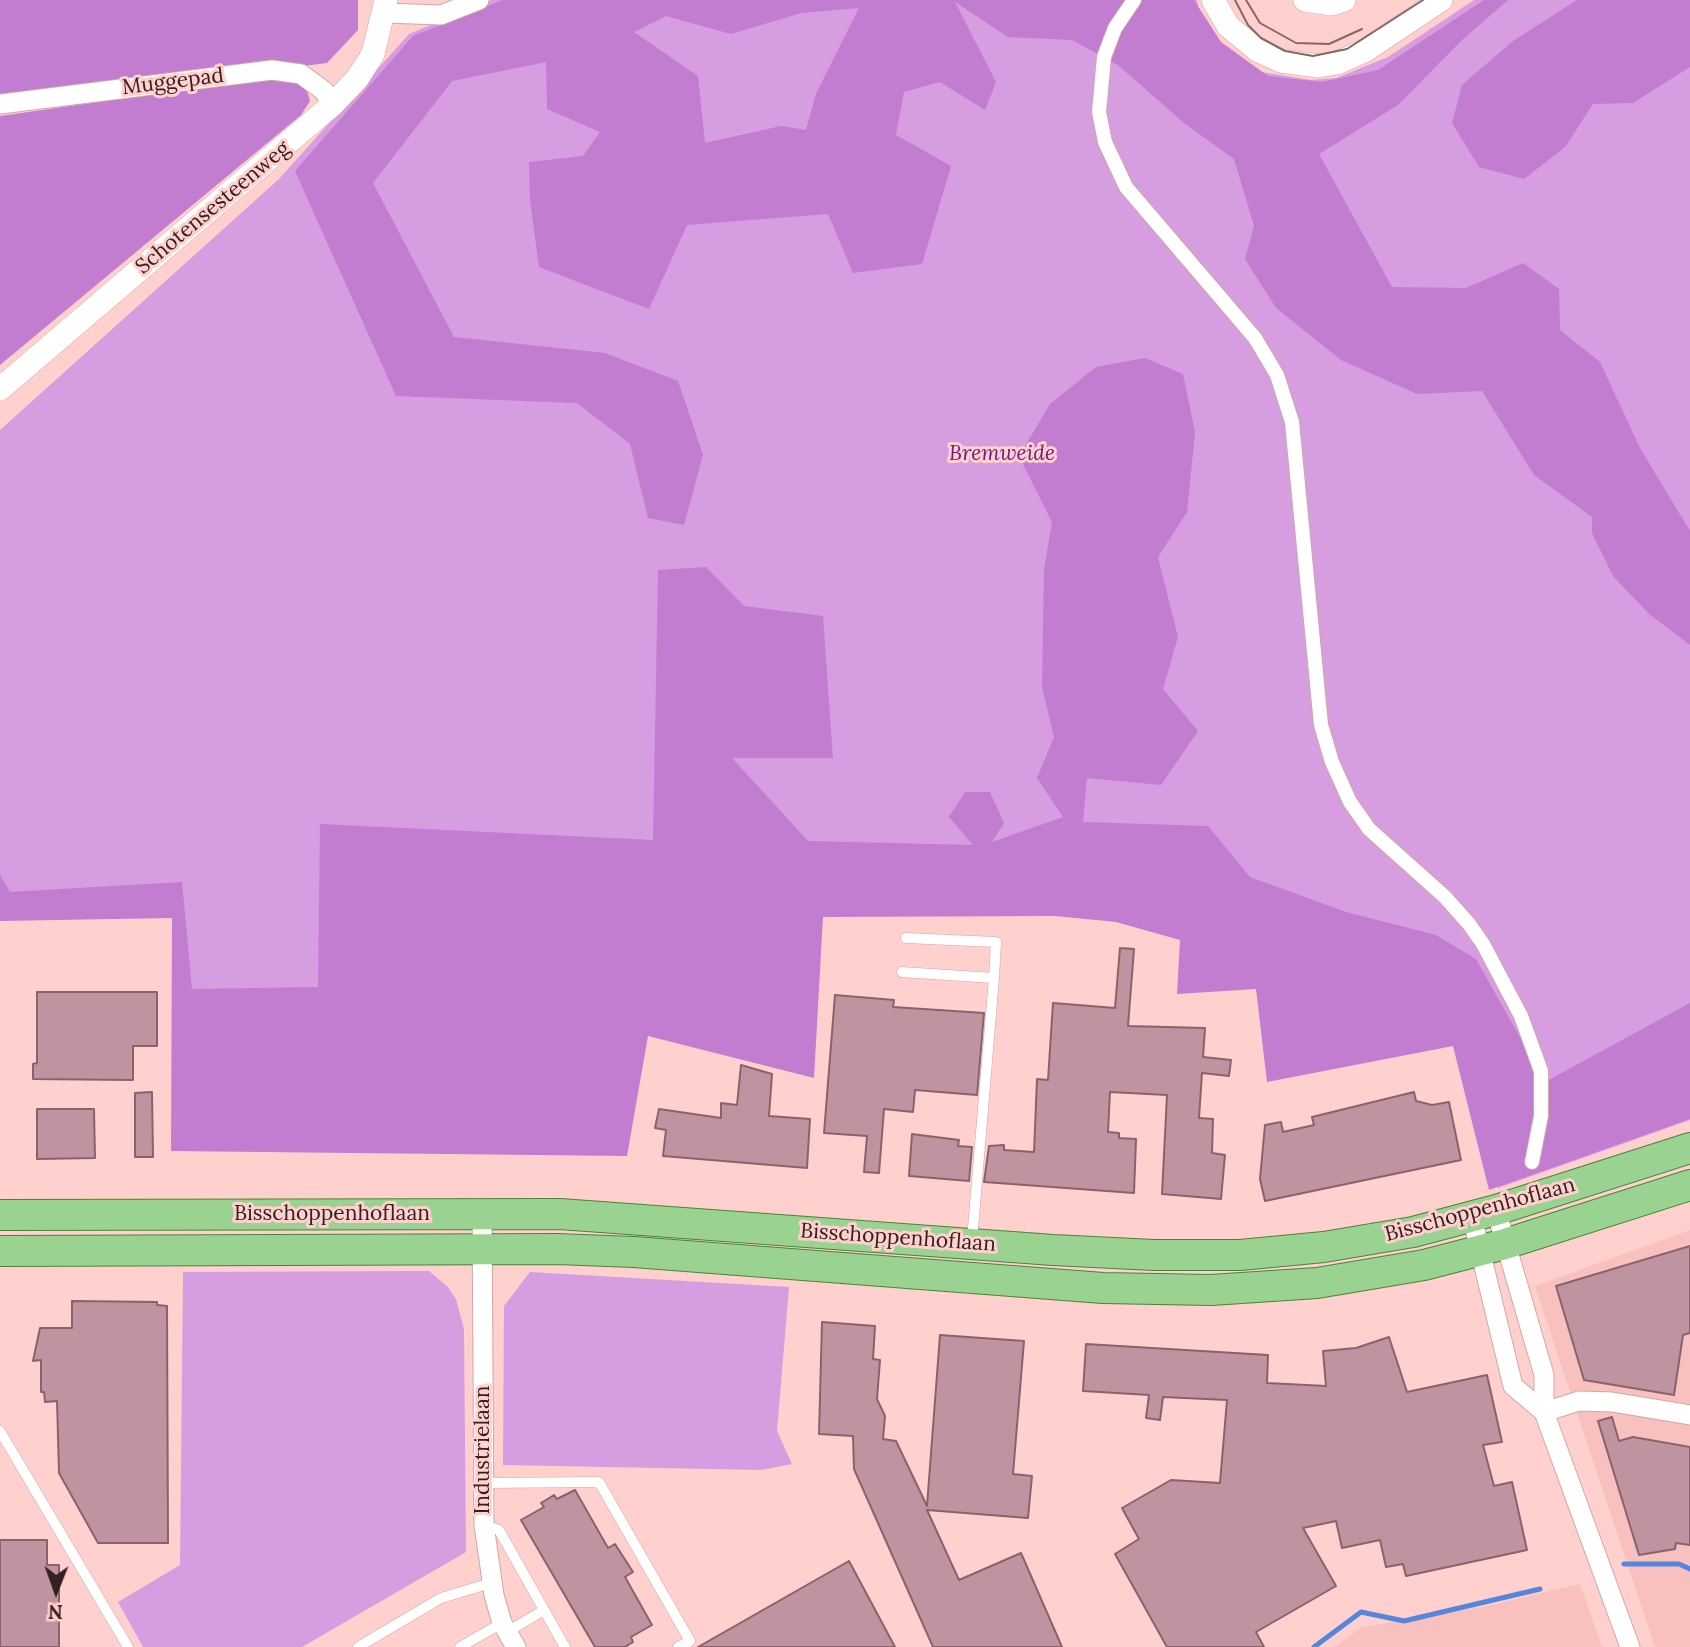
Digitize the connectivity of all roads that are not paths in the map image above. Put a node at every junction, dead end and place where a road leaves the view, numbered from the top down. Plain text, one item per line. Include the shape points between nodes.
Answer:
1 (479, 0) edge
2 (1135, 0) edge
3 (1213, 0) edge
4 (1305, 0) edge
5 (1344, 0) edge
6 (1441, 0) edge
7 (386, 7) edge
8 (0, 104) edge
9 (332, 105) junction
10 (0, 389) edge
11 (906, 938) dead end
12 (902, 972) dead end
13 (994, 978) junction
14 (1690, 1148) edge
15 (1532, 1162) dead end
16 (1690, 1185) edge
17 (482, 1213) junction
18 (1484, 1213) junction
19 (0, 1215) edge
20 (971, 1244) junction
21 (482, 1248) junction
22 (1492, 1248) junction
23 (0, 1251) edge
24 (1544, 1412) junction
25 (1690, 1415) edge
26 (0, 1431) edge
27 (483, 1483) junction
28 (484, 1525) junction
29 (491, 1583) junction
30 (544, 1610) junction
31 (508, 1634) edge
32 (128, 1647) edge
33 (358, 1647) edge
34 (460, 1647) edge
35 (565, 1647) edge
36 (678, 1647) edge
37 (1630, 1647) edge

1 - 7 street via 441,15
2 - 15 street via 1115,28 1104,57 1099,101 1105,142 1126,187 1255,338 1277,375 1293,430 1321,725 1332,762 1350,802 1369,829 1446,897 1469,924 1521,1016 1541,1071 1541,1116
3 - 6 street via 1221,18 1249,44 1281,61 1305,66 1337,63 1366,50
4 - 5 street via 1332,4
7 - 9 street, Schotensesteenweg via 366,67
8 - 9 street, Muggepad via 272,69 301,74 324,91
9 - 10 street, Schotensesteenweg
11 - 13 lane via 996,942
12 - 13 lane
13 - 20 lane
14 - 18 main road, Bisschoppenhoflaan
16 - 22 main road, Bisschoppenhoflaan
17 - 19 main road, Bisschoppenhoflaan
17 - 20 main road, Bisschoppenhoflaan via 654,1219
17 - 21 street, Industrielaan
18 - 20 main road, Bisschoppenhoflaan via 1382,1238 1240,1255 1154,1255
18 - 22 street
21 - 22 main road, Bisschoppenhoflaan via 634,1252 1174,1291 1349,1279
21 - 23 main road, Bisschoppenhoflaan
21 - 27 street, Industrielaan
22 - 24 street via 1544,1375
22 - 24 street via 1513,1387
24 - 25 street via 1579,1401
24 - 37 street
26 - 32 lane
27 - 28 street, Industrielaan
27 - 36 lane via 599,1482 690,1641
28 - 29 street, Industrielaan
28 - 30 lane via 499,1530
29 - 31 street, Industrielaan
29 - 33 lane via 441,1598
30 - 31 lane
30 - 35 lane
31 - 34 lane

